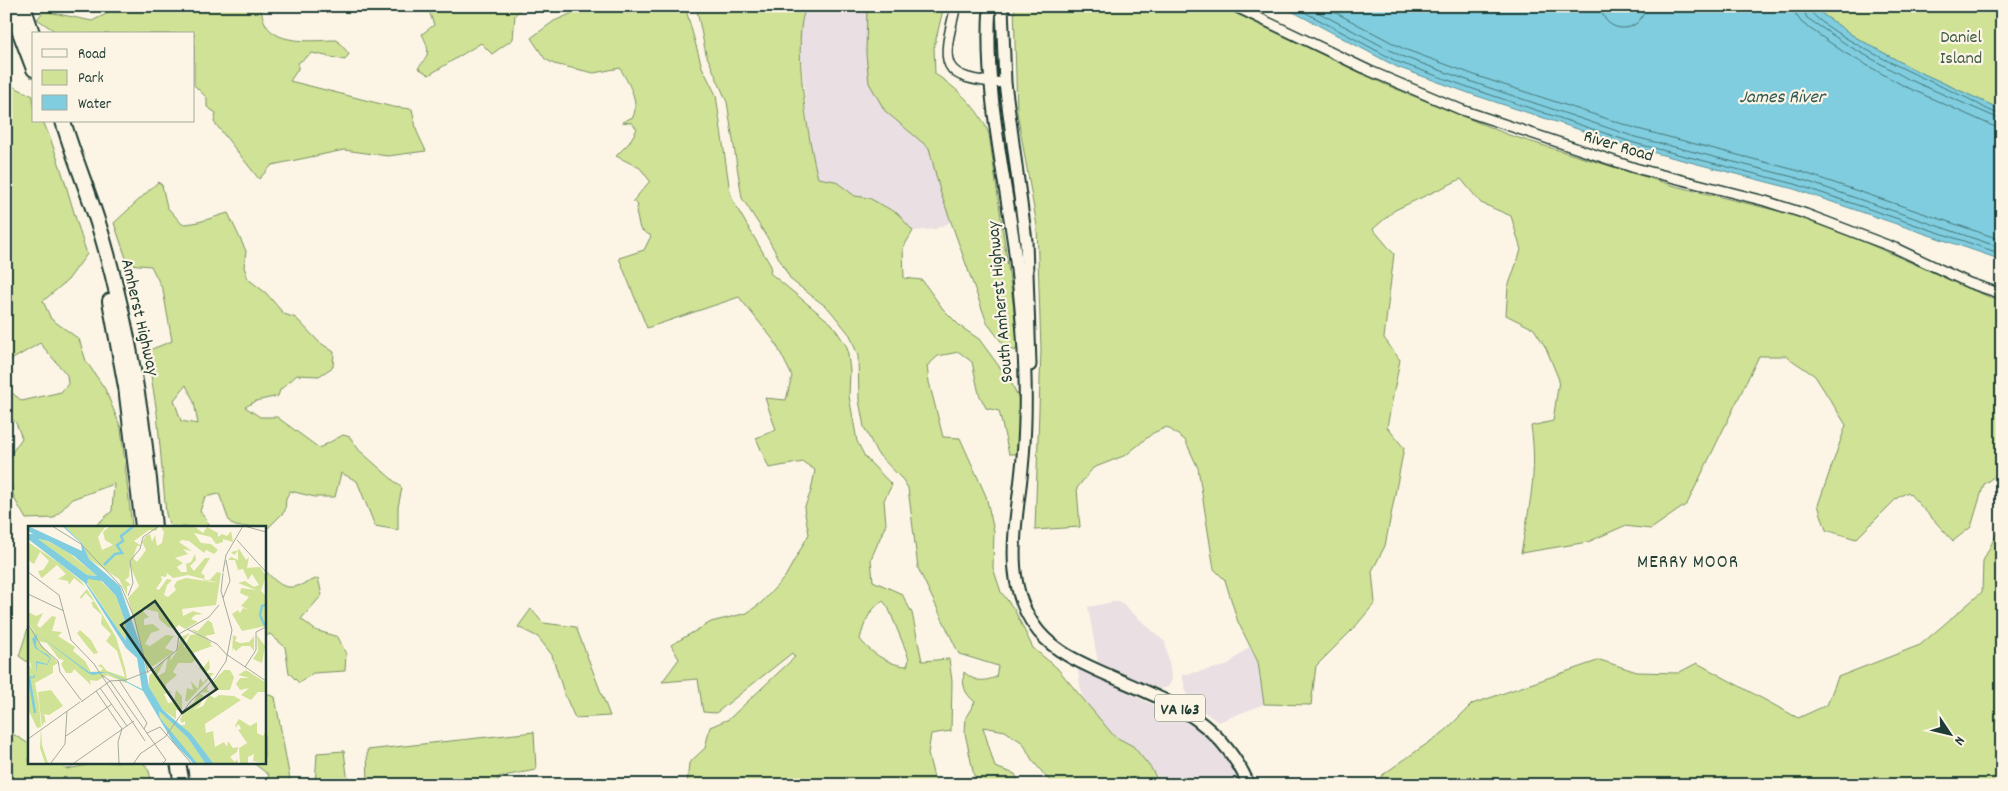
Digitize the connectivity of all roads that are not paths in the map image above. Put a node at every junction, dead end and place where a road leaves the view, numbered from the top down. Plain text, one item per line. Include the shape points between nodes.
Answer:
1 (10, 6) edge
2 (23, 6) edge
3 (956, 6) edge
4 (990, 6) edge
5 (1002, 6) edge
6 (1234, 6) edge
7 (32, 33) edge
8 (32, 64) edge
9 (991, 82) junction
10 (1005, 83) junction
11 (53, 122) edge
12 (63, 122) edge
13 (2002, 294) edge
14 (143, 526) edge
15 (154, 526) edge
16 (1019, 595) junction
17 (169, 764) edge
18 (178, 764) edge
19 (172, 785) edge
20 (182, 785) edge
21 (1249, 785) edge

1 - 8 highway
2 - 7 highway
3 - 9 street via 948,44 950,65 961,77
4 - 9 main road, South Amherst Highway
5 - 10 main road, South Amherst Highway
6 - 13 street, River Road via 1370,71 1462,110 1635,168 1806,214
9 - 10 street
9 - 16 main road, South Amherst Highway via 1022,329 1024,438 1014,570
10 - 16 main road, South Amherst Highway via 1026,241 1030,331 1031,447
11 - 14 highway, Amherst Highway via 80,195 110,303 126,387
12 - 15 highway, Amherst Highway via 104,242 132,352 146,441
16 - 21 main road, South Amherst Highway / VA 163 via 1031,621 1054,647 1176,705 1212,730 1234,756
17 - 19 highway
18 - 20 highway

